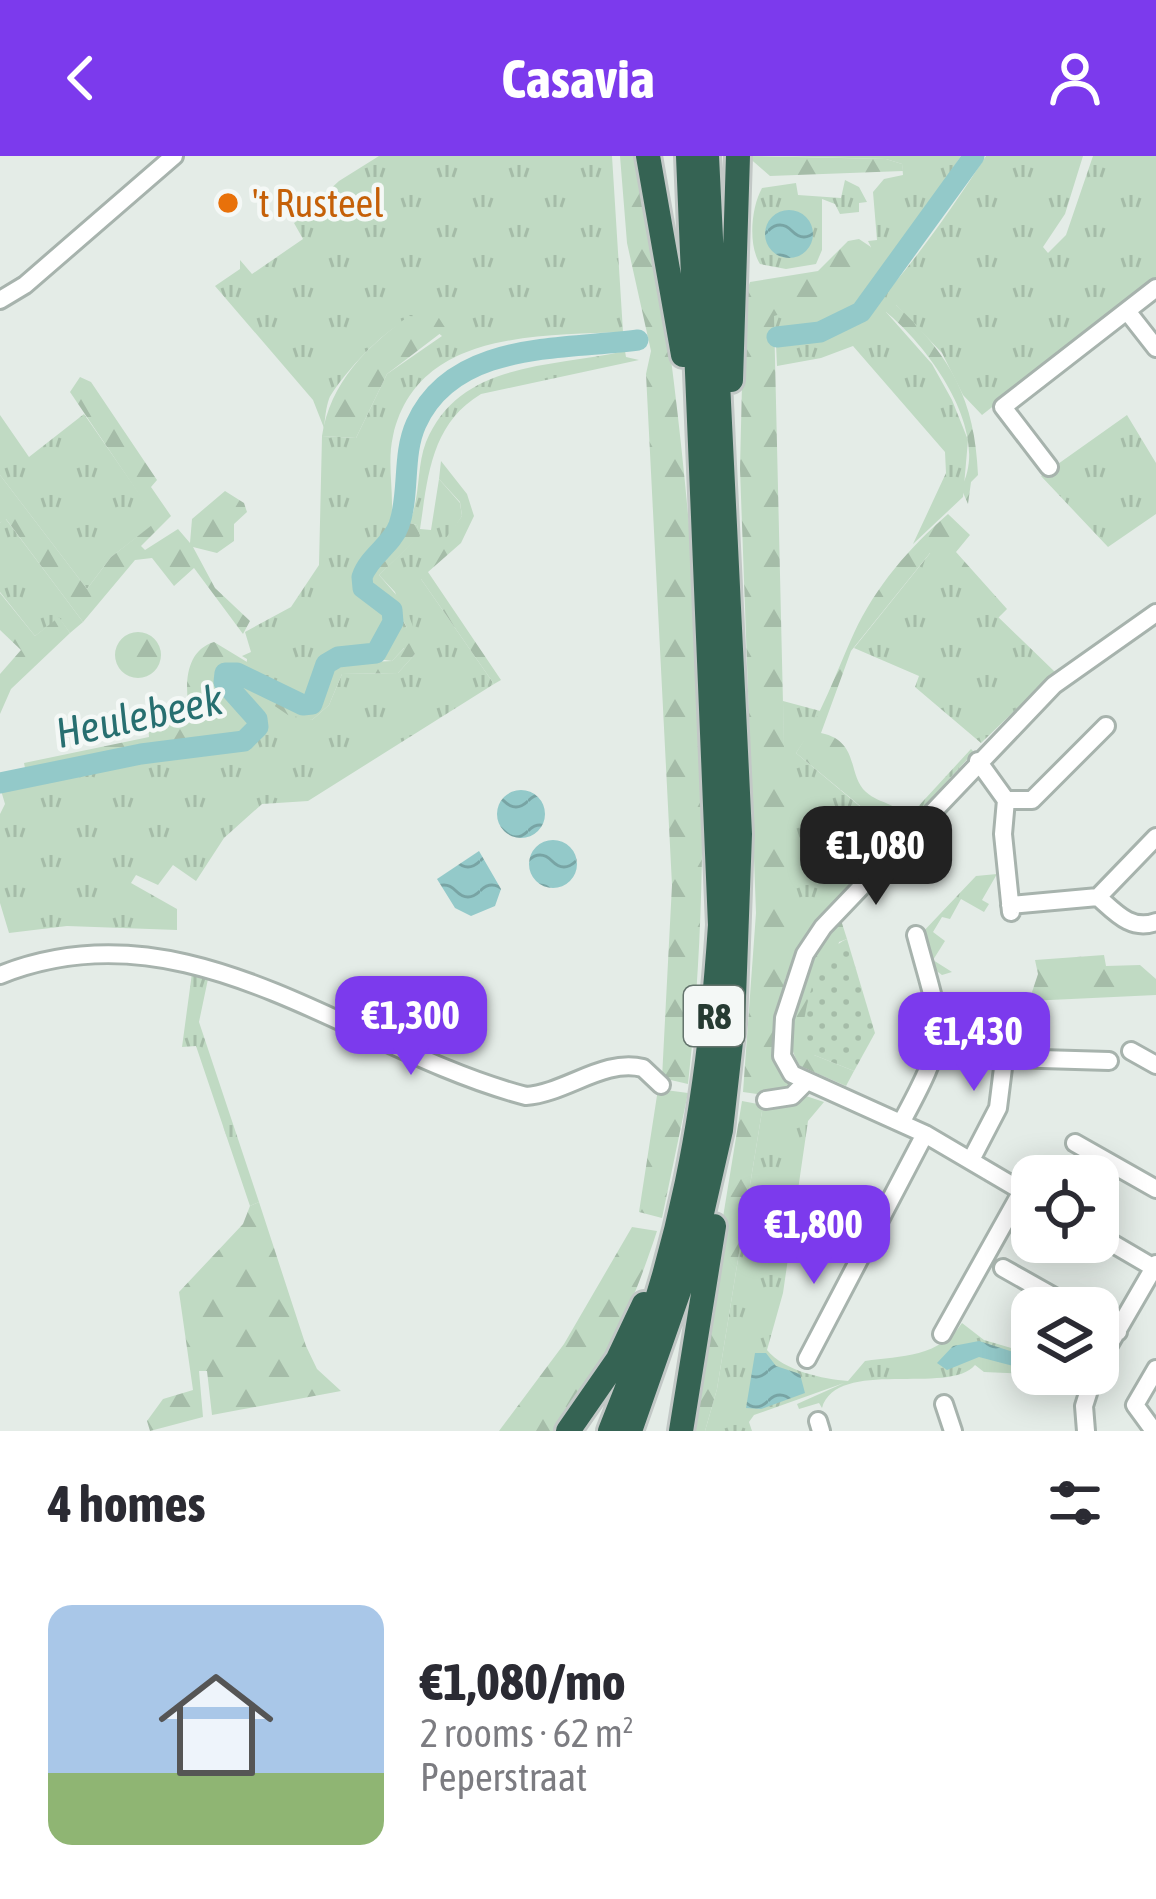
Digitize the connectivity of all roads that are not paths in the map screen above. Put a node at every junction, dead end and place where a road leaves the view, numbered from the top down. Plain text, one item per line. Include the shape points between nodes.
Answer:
1 (173, 156) edge
2 (648, 156) edge
3 (688, 156) edge
4 (707, 156) edge
5 (739, 156) edge
6 (1156, 288) edge
7 (0, 300) edge
8 (1126, 310) junction
9 (1156, 348) edge
10 (1049, 467) dead end
11 (714, 472) junction
12 (1156, 613) edge
13 (1106, 726) dead end
14 (978, 761) junction
15 (1006, 800) junction
16 (1156, 837) edge
17 (1098, 897) junction
18 (1156, 922) edge
19 (916, 935) dead end
20 (0, 975) edge
21 (1007, 1036) dead end
22 (1131, 1051) dead end
23 (1008, 1058) junction
24 (1109, 1061) dead end
25 (1156, 1065) edge
26 (806, 1082) junction
27 (661, 1084) dead end
28 (766, 1100) dead end
29 (901, 1123) junction
30 (721, 1130) junction
31 (925, 1134) junction
32 (1075, 1143) dead end
33 (972, 1159) junction
34 (1011, 1184) edge
35 (1156, 1189) edge
36 (685, 1208) junction
37 (1011, 1220) edge
38 (1119, 1247) edge
39 (1155, 1267) edge
40 (1004, 1268) dead end
41 (1037, 1287) edge
42 (1119, 1330) edge
43 (942, 1334) dead end
44 (807, 1359) dead end
45 (1156, 1369) edge
46 (1087, 1395) edge
47 (944, 1405) dead end
48 (568, 1431) edge
49 (610, 1431) edge
50 (631, 1431) edge
51 (681, 1431) edge
52 (952, 1431) edge
53 (1086, 1431) edge
54 (1154, 1431) edge

1 - 7 street
2 - 11 highway, R8
3 - 11 highway, R8
4 - 11 highway, R8
5 - 11 highway, R8
6 - 8 street
8 - 9 street
8 - 10 street via 1003,407
11 - 30 highway, R8 via 740,918
11 - 36 highway, R8 via 720,925
12 - 14 street via 1092,653
13 - 15 street via 1032,800
14 - 15 street
14 - 26 street via 806,954 781,1049 785,1066
15 - 17 street via 1010,909
16 - 17 street
17 - 18 street via 1124,921
19 - 29 street via 941,1042
20 - 27 street via 111,954 184,962 503,1090 547,1094 635,1065
21 - 23 street
22 - 25 street
23 - 24 street
23 - 33 street via 998,1108
26 - 28 street via 792,1096
26 - 29 street
29 - 31 street
30 - 50 highway, R8 via 673,1321
30 - 51 highway via 724,1162
31 - 33 street
31 - 44 street
32 - 35 street
33 - 34 street
36 - 48 highway via 618,1359
36 - 49 highway, R8 via 656,1315
37 - 43 street
38 - 39 street
39 - 42 street
40 - 41 street
45 - 54 street via 1136,1405
46 - 53 street
47 - 52 street

